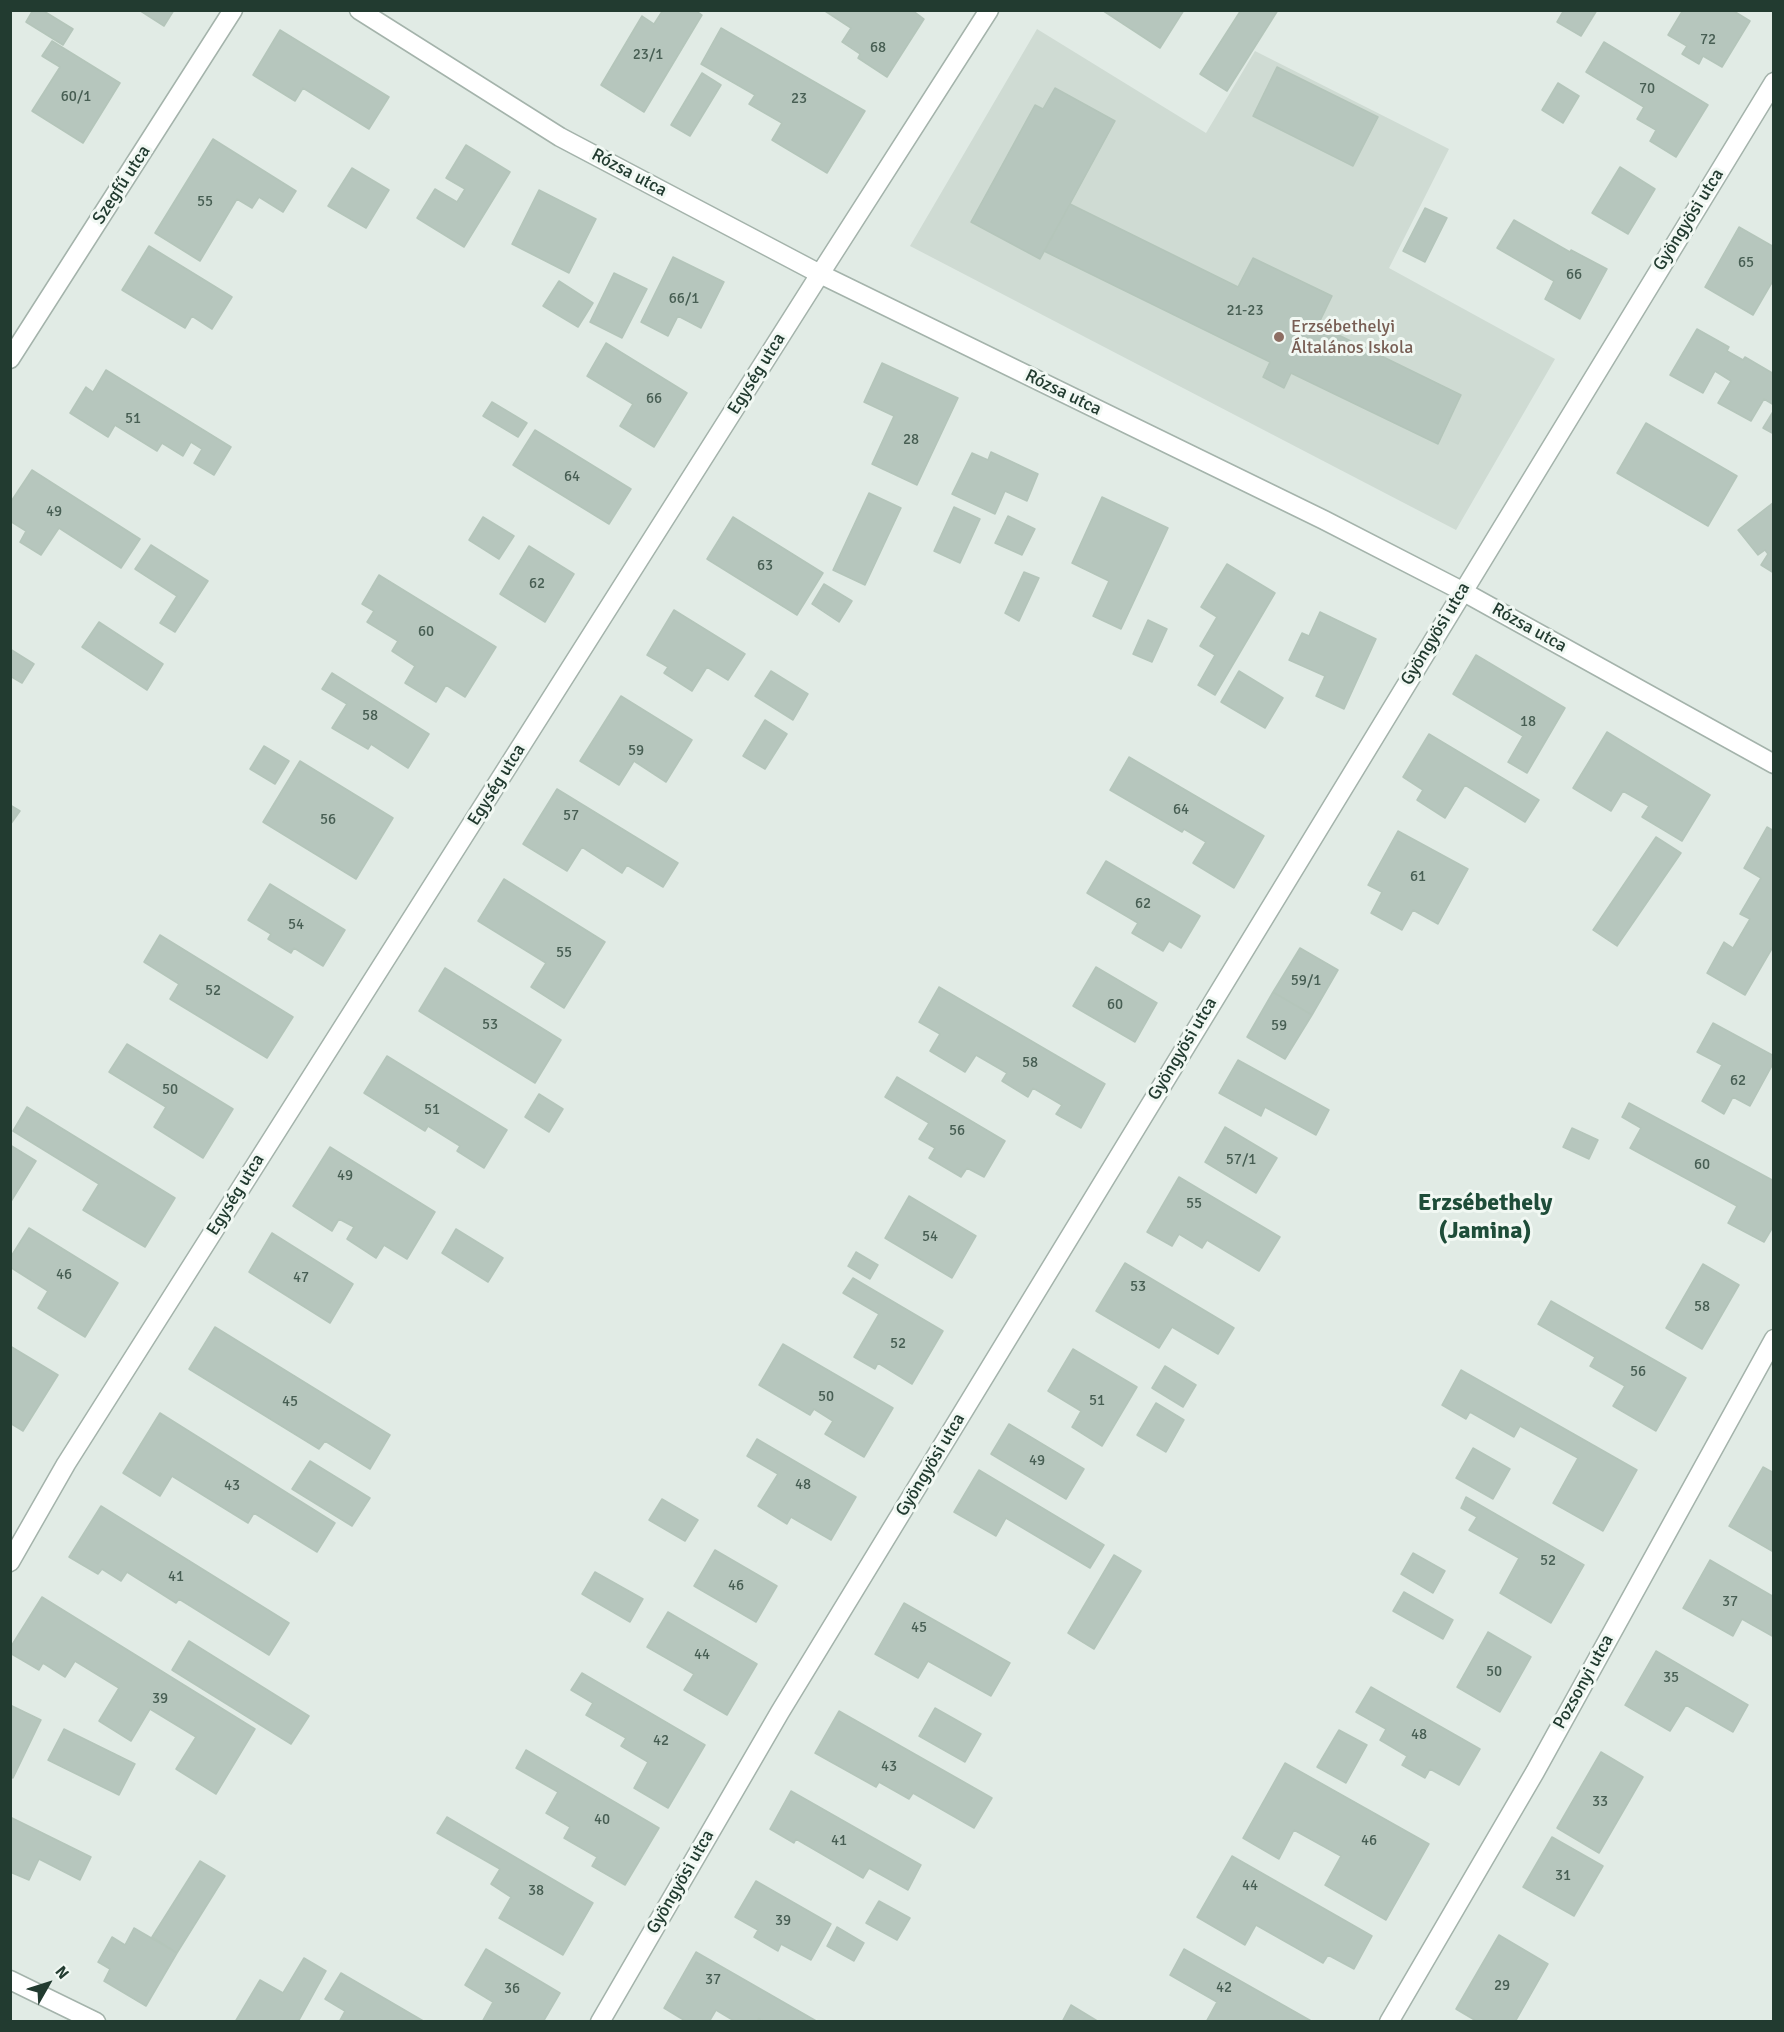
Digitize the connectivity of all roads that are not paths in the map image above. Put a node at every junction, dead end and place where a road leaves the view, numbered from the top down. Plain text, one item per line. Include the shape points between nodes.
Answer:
1 (233, 10) edge
2 (358, 10) edge
3 (989, 10) edge
4 (1773, 82) edge
5 (820, 274) junction
6 (10, 359) edge
7 (1462, 591) junction
8 (1773, 764) edge
9 (1773, 1339) edge
10 (10, 1562) edge
11 (10, 1980) edge
12 (96, 2022) edge
13 (600, 2022) edge
14 (1389, 2022) edge

1 - 6 street, Szegfű utca
2 - 5 street, Rózsa utca via 560,137
3 - 5 street, Egység utca
4 - 7 street, Gyöngyösi utca
5 - 7 street, Rózsa utca
5 - 10 street, Egység utca via 66,1464
7 - 8 street, Rózsa utca
7 - 13 street, Gyöngyösi utca via 780,1712
9 - 14 street, Pozsonyi utca via 1535,1772
11 - 12 street

